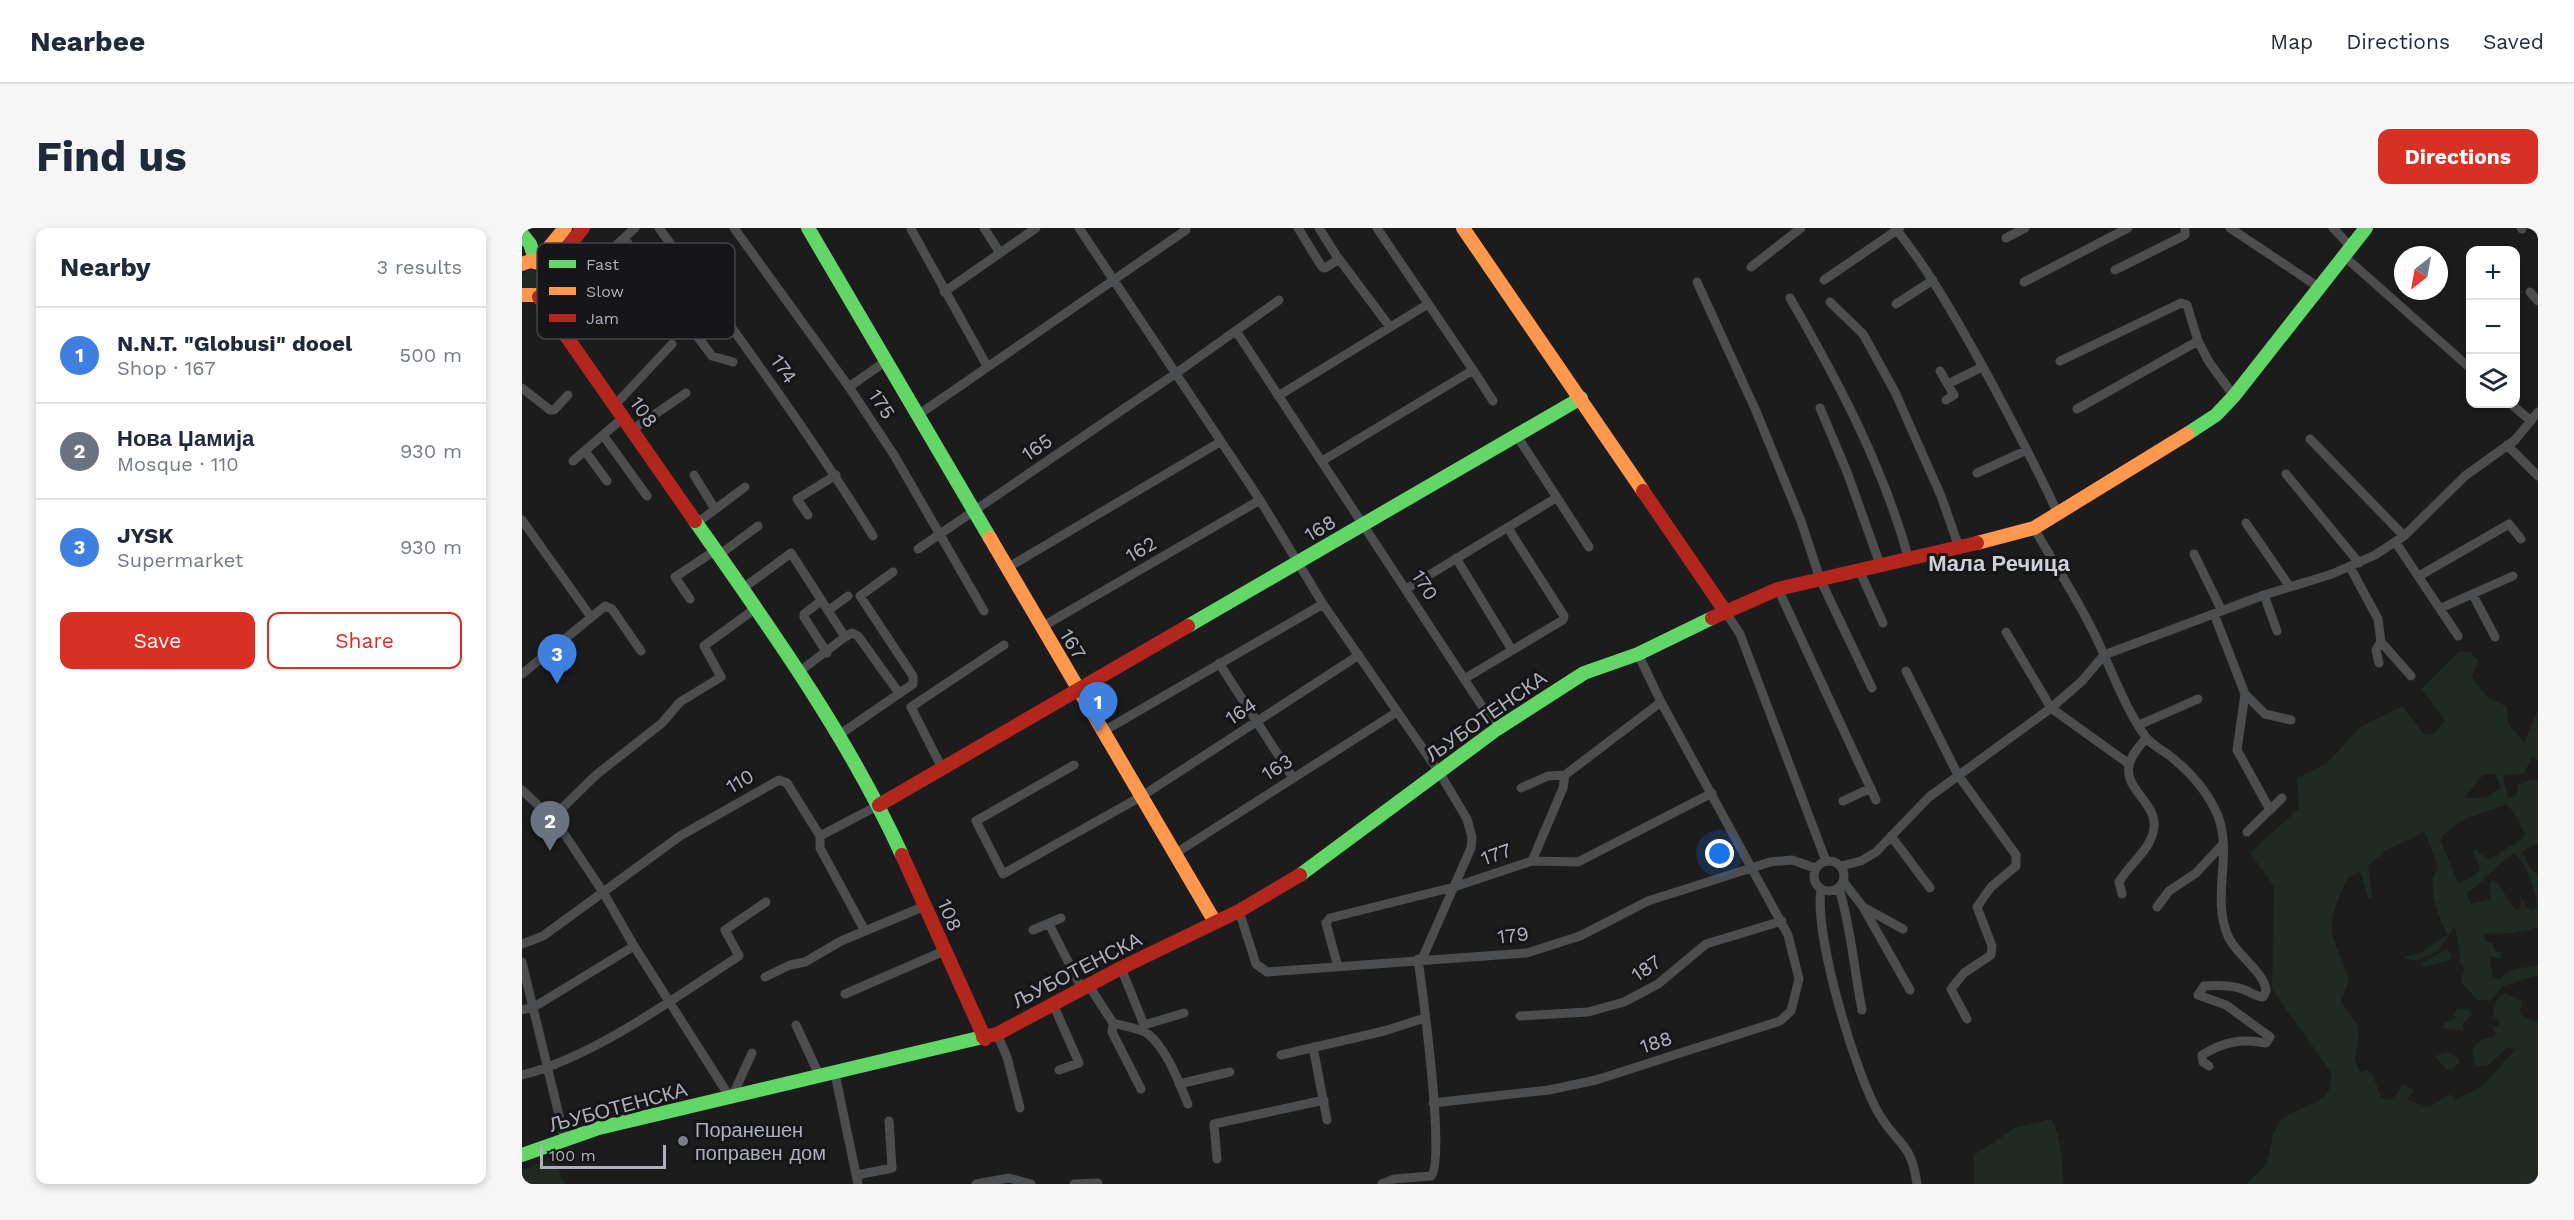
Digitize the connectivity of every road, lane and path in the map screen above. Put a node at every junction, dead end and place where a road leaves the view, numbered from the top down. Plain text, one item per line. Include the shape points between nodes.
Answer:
1 (565, 228) edge
2 (584, 228) edge
3 (635, 228) edge
4 (659, 228) edge
5 (734, 228) edge
6 (808, 228) edge
7 (984, 228) edge
8 (1036, 228) edge
9 (1079, 228) edge
10 (1298, 228) edge
11 (1319, 228) edge
12 (1377, 228) edge
13 (1463, 228) edge
14 (1801, 228) edge
15 (2025, 228) edge
16 (2128, 228) edge
17 (2185, 228) edge
18 (2230, 228) edge
19 (2333, 228) edge
20 (2366, 228) edge
21 (911, 229) edge
22 (1897, 229) edge
23 (1186, 230) dead end
24 (522, 234) edge
25 (2006, 237) dead end
26 (624, 238) junction
27 (553, 243) edge
28 (572, 243) edge
29 (619, 243) edge
30 (628, 243) edge
31 (670, 243) edge
32 (2348, 252) junction
33 (1000, 253) junction
34 (1339, 259) junction
35 (537, 262) joint
36 (522, 264) edge
37 (1751, 267) dead end
38 (2115, 270) dead end
39 (1111, 280) junction
40 (1824, 280) dead end
41 (1933, 280) junction
42 (1697, 282) dead end
43 (2024, 282) dead end
44 (2320, 288) junction
45 (944, 292) junction
46 (2530, 292) dead end
47 (1790, 298) dead end
48 (1279, 300) dead end
49 (2538, 301) edge
50 (1830, 302) dead end
51 (1428, 304) junction
52 (1896, 304) dead end
53 (1390, 327) junction
54 (1236, 331) junction
55 (735, 332) edge
56 (565, 339) edge
57 (699, 339) edge
58 (2198, 341) junction
59 (672, 344) dead end
60 (886, 361) junction
61 (2060, 361) dead end
62 (733, 362) dead end
63 (2466, 364) edge
64 (987, 366) junction
65 (1982, 367) junction
66 (1473, 370) junction
67 (1941, 371) dead end
68 (1175, 374) junction
69 (1948, 384) junction
70 (849, 387) junction
71 (522, 388) edge
72 (687, 393) dead end
73 (568, 395) dead end
74 (1278, 396) junction
75 (2234, 396) junction
76 (1581, 398) junction
77 (1946, 400) dead end
78 (1492, 401) dead end
79 (615, 405) junction
80 (1820, 408) dead end
81 (2516, 408) edge
82 (2077, 410) dead end
83 (2538, 412) edge
84 (918, 415) junction
85 (624, 417) junction
86 (2531, 420) junction
87 (632, 430) junction
88 (603, 435) junction
89 (1517, 436) junction
90 (2310, 440) dead end
91 (1220, 442) junction
92 (2507, 445) junction
93 (2027, 450) junction
94 (585, 451) junction
95 (573, 461) dead end
96 (1322, 461) junction
97 (1977, 473) dead end
98 (2286, 474) dead end
99 (694, 475) dead end
100 (836, 476) junction
101 (2538, 476) edge
102 (607, 481) dead end
103 (745, 487) dead end
104 (647, 496) dead end
105 (1556, 498) junction
106 (1260, 500) junction
107 (715, 509) junction
108 (974, 512) junction
109 (2058, 514) junction
110 (808, 515) dead end
111 (522, 520) edge
112 (697, 523) junction
113 (2246, 523) dead end
114 (1364, 525) junction
115 (758, 526) dead end
116 (1508, 528) junction
117 (2034, 528) junction
118 (939, 535) junction
119 (873, 536) dead end
120 (2404, 536) junction
121 (2521, 539) dead end
122 (2396, 543) junction
123 (1589, 547) dead end
124 (1959, 547) junction
125 (918, 549) dead end
126 (717, 552) junction
127 (2194, 554) dead end
128 (1456, 558) junction
129 (1909, 560) junction
130 (1297, 564) junction
131 (2355, 565) junction
132 (1881, 567) junction
133 (1007, 568) junction
134 (893, 572) dead end
135 (1860, 572) junction
136 (2419, 576) junction
137 (2513, 576) dead end
138 (1820, 579) junction
139 (2290, 587) junction
140 (742, 589) junction
141 (1406, 589) junction
142 (1778, 589) junction
143 (2472, 595) junction
144 (848, 596) dead end
145 (2264, 596) junction
146 (690, 599) dead end
147 (817, 604) dead end
148 (1323, 604) junction
149 (756, 608) junction
150 (2441, 608) junction
151 (829, 610) junction
152 (984, 611) dead end
153 (1725, 611) junction
154 (2218, 612) junction
155 (591, 617) junction
156 (1883, 623) dead end
157 (1040, 628) junction
158 (2277, 631) dead end
159 (2006, 632) dead end
160 (2458, 636) dead end
161 (845, 637) junction
162 (2495, 637) dead end
163 (2380, 642) junction
164 (1004, 645) dead end
165 (1512, 650) junction
166 (641, 651) dead end
167 (826, 653) junction
168 (1638, 654) junction
169 (1359, 655) junction
170 (2104, 655) junction
171 (1219, 663) junction
172 (2379, 663) dead end
173 (800, 671) junction
174 (1906, 671) dead end
175 (522, 674) edge
176 (2411, 676) dead end
177 (1464, 679) junction
178 (1872, 688) dead end
179 (1077, 691) junction
180 (899, 693) junction
181 (2245, 694) junction
182 (2198, 699) dead end
183 (1661, 702) junction
184 (2051, 708) junction
185 (1397, 712) junction
186 (2291, 720) dead end
187 (1258, 722) junction
188 (2139, 725) junction
189 (1497, 729) junction
190 (1102, 732) junction
191 (839, 735) junction
192 (2146, 738) junction
193 (2128, 764) junction
194 (1074, 765) dead end
195 (943, 770) junction
196 (1439, 772) junction
197 (1565, 775) junction
198 (1958, 776) junction
199 (1293, 778) junction
200 (1521, 788) dead end
201 (1871, 788) junction
202 (522, 790) edge
203 (1712, 793) junction
204 (1142, 796) junction
205 (2282, 798) dead end
206 (1876, 800) dead end
207 (1843, 801) dead end
208 (879, 805) junction
209 (2269, 808) junction
210 (552, 818) junction
211 (2247, 832) dead end
212 (820, 836) junction
213 (1892, 836) junction
214 (2223, 844) junction
215 (1176, 853) junction
216 (1532, 861) junction
217 (1826, 861) junction
218 (1841, 866) junction
219 (1815, 868) junction
220 (1752, 869) junction
221 (1841, 884) junction
222 (1454, 887) junction
223 (1930, 888) dead end
224 (1821, 890) junction
225 (603, 892) junction
226 (2122, 894) dead end
227 (766, 902) dead end
228 (925, 906) junction
229 (1863, 907) junction
230 (2157, 907) dead end
231 (1239, 911) junction
232 (1061, 918) dead end
233 (1782, 921) junction
234 (1215, 922) junction
235 (1049, 924) junction
236 (1903, 928) dead end
237 (1033, 930) dead end
238 (865, 931) junction
239 (522, 944) edge
240 (634, 946) junction
241 (944, 951) junction
242 (1420, 959) junction
243 (522, 962) edge
244 (1338, 967) junction
245 (1121, 968) junction
246 (765, 977) dead end
247 (1085, 987) junction
248 (1910, 990) dead end
249 (845, 994) dead end
250 (669, 1001) junction
251 (1053, 1004) junction
252 (534, 1007) junction
253 (522, 1010) edge
254 (1862, 1010) dead end
255 (1184, 1013) dead end
256 (1520, 1016) dead end
257 (1425, 1018) junction
258 (1967, 1019) dead end
259 (1113, 1023) junction
260 (796, 1025) dead end
261 (991, 1037) junction
262 (1314, 1047) junction
263 (752, 1053) dead end
264 (1281, 1055) dead end
265 (2209, 1066) dead end
266 (548, 1068) junction
267 (1059, 1070) dead end
268 (1230, 1072) dead end
269 (836, 1074) junction
270 (522, 1075) edge
271 (820, 1077) junction
272 (1179, 1084) junction
273 (1142, 1089) dead end
274 (731, 1099) junction
275 (1324, 1100) junction
276 (1433, 1103) junction
277 (1188, 1104) dead end
278 (1020, 1108) dead end
279 (1327, 1120) dead end
280 (889, 1121) dead end
281 (565, 1140) junction
282 (522, 1155) edge
283 (1217, 1159) dead end
284 (858, 1179) edge
285 (1098, 1183) edge
286 (976, 1184) edge
287 (1031, 1184) edge
288 (1074, 1184) edge
289 (1382, 1184) edge
290 (1917, 1184) edge

1 - 27 street
2 - 28 street
3 - 26 street
4 - 31 street, 174
5 - 70 street, 175
6 - 60 street, 167
7 - 33 street
8 - 33 street
9 - 39 street
10 - 34 street via 1322,267
11 - 34 street
12 - 51 street
13 - 76 street
14 - 37 street
15 - 25 street
16 - 43 street
17 - 38 street via 2185,235
18 - 44 street
19 - 32 street
20 - 32 street, ЉУБОТЕНСКА
21 - 45 street
22 - 40 street
22 - 41 street
23 - 39 street
24 - 35 street
26 - 29 street
26 - 30 street
32 - 44 street, ЉУБОТЕНСКА
32 - 63 street
33 - 45 street
34 - 53 street
35 - 36 street
39 - 64 street
39 - 68 street
41 - 52 street
41 - 65 street
42 - 138 street via 1756,411 1801,520
44 - 75 street, ЉУБОТЕНСКА
45 - 64 street
46 - 49 street
47 - 129 street via 1847,403 1899,522
48 - 54 street, 165
50 - 124 street via 1863,334 1895,392
51 - 53 street
51 - 66 street
53 - 74 street
54 - 68 street, 165
54 - 74 street, 170
55 - 100 street, 174
56 - 79 street, 108
57 - 62 street via 712,356
58 - 61 street via 2187,305 2181,303
58 - 75 street
58 - 82 street
59 - 79 street
60 - 70 street
60 - 84 street, 167
64 - 84 street
65 - 69 street
65 - 93 street
66 - 78 street
66 - 96 street
67 - 69 street
68 - 91 street
68 - 108 street, 165
69 - 77 street via 1954,395
70 - 118 street, 175 via 894,455
71 - 73 street via 550,410
72 - 87 street
74 - 96 street, 170
75 - 109 street, ЉУБОТЕНСКА via 2216,414
76 - 89 street, 168
76 - 153 street
79 - 85 street, 108
80 - 132 street
81 - 86 street
83 - 86 street
84 - 108 street, 167
85 - 87 street, 108
85 - 88 street
86 - 92 street via 2516,440
87 - 112 street, 108
88 - 94 street
88 - 104 street
89 - 105 street
89 - 114 street, 168
90 - 120 street
91 - 106 street
91 - 133 street
92 - 101 street
92 - 120 street via 2465,476
93 - 97 street
93 - 109 street
94 - 95 street
94 - 102 street
96 - 114 street, 170
98 - 131 street
99 - 107 street
100 - 110 street via 797,500
100 - 119 street, 174
103 - 107 street
105 - 116 street
105 - 123 street
106 - 130 street
106 - 157 street, 162
107 - 112 street
108 - 118 street, 165
108 - 133 street, 167
109 - 117 street, ЉУБОТЕНСКА
111 - 155 street
112 - 126 street, 108
113 - 139 street
114 - 130 street, 168
114 - 141 street, 170
115 - 126 street
116 - 128 street
116 - 165 street via 1564,616 1560,624
117 - 124 street, ЉУБОТЕНСКА
117 - 170 street
118 - 125 street, 165
118 - 152 street, 175
120 - 122 street
121 - 136 street via 2509,524
122 - 131 street
122 - 136 street
124 - 129 street, ЉУБОТЕНСКА
126 - 140 street, 108
126 - 146 street via 675,578
127 - 154 street
128 - 141 street
128 - 165 street
129 - 132 street, ЉУБОТЕНСКА
130 - 148 street
130 - 179 street, 168
131 - 139 street
131 - 163 street via 2378,619
132 - 135 street, ЉУБОТЕНСКА
133 - 157 street, 167
134 - 180 street via 860,596 913,676 913,684
135 - 138 street, ЉУБОТЕНСКА
135 - 156 street
136 - 150 street
137 - 143 street
138 - 142 street, ЉУБОТЕНСКА
138 - 178 street
139 - 145 street
140 - 149 street, 108
140 - 151 street via 791,553
141 - 177 street, 170
142 - 153 street, ЉУБОТЕНСКА
142 - 201 street
143 - 150 street
143 - 162 street
144 - 151 street
145 - 154 street
145 - 158 street
147 - 167 street via 804,617
148 - 169 street
148 - 171 street
149 - 173 street, 108
149 - 210 street via 704,646 721,677 680,702 663,723 596,775
150 - 160 street
151 - 161 street
153 - 168 street, ЉУБОТЕНСКА
153 - 217 street via 1740,634
154 - 170 street
154 - 181 street
155 - 166 street via 608,606
155 - 175 street
157 - 179 street, 167
159 - 184 street
161 - 167 street
161 - 180 street via 852,633 858,636
163 - 172 street via 2376,651
163 - 176 street
164 - 195 street via 911,706
165 - 177 street
167 - 173 street
168 - 183 street, 188
168 - 189 street, ЉУБОТЕНСКА via 1584,673
169 - 185 street
169 - 187 street, 164
170 - 184 street
170 - 188 street
171 - 187 street
171 - 190 street
173 - 191 street, 108
174 - 198 street
177 - 189 street, 170
179 - 190 street, 167
179 - 195 street
180 - 191 street
181 - 186 street via 2265,714
181 - 209 street via 2237,750
182 - 188 street
183 - 197 street
183 - 203 street, 188
184 - 193 street
184 - 198 street
185 - 196 street
185 - 199 street, 163
187 - 199 street
187 - 204 street, 164
188 - 192 street
189 - 196 street, ЉУБОТЕНСКА
190 - 204 street, 167
191 - 208 street, 108
192 - 193 street
192 - 214 street via 2192,776 2217,813
193 - 226 street via 2134,786 2152,812 2154,827 2151,839 2119,882
194 - 204 street, 164 via 976,821 1003,874
195 - 208 street
196 - 222 street via 1467,819 1472,837
196 - 231 street, ЉУБОТЕНСКА via 1300,875
197 - 200 street via 1548,776
197 - 216 street
198 - 213 street via 1929,797
198 - 258 street via 2016,855 2016,866 1991,887 1977,907 1992,946 1991,955 1964,973 1951,988
199 - 215 street, 163
201 - 206 street
201 - 207 street
202 - 210 street
203 - 216 street, 177 via 1590,859
203 - 220 street, 188
204 - 215 street, 167
205 - 209 street
208 - 212 street
208 - 228 street, 108
209 - 211 street
210 - 225 street
212 - 225 street, 110 via 787,783 779,780 680,836
212 - 238 street via 820,848
213 - 218 street via 1861,861
213 - 223 street
214 - 230 street via 2196,873 2169,891
214 - 265 street via 2225,864 2220,899 2228,937 2261,978 2266,991 2259,997 2242,989 2216,985 2204,986 2198,995 2226,1005 2270,1037 2266,1043 2243,1039 2209,1051 2202,1055
215 - 234 street, 167
216 - 222 street, 177
217 - 218 street
217 - 219 street
218 - 221 street
219 - 220 street, 179 via 1792,860
219 - 224 street via 1814,880
220 - 233 street, 188
220 - 242 street, 179 via 1648,901 1580,936 1545,949 1505,956
221 - 224 street via 1830,891
221 - 229 street
221 - 254 street
222 - 242 street
222 - 244 street, 177 via 1330,918 1326,922
224 - 290 street via 1829,963 1844,1023 1879,1114 1913,1159
225 - 239 street via 543,936
225 - 240 street
227 - 250 street via 725,930 739,956
228 - 238 street
228 - 241 street, 108
229 - 236 street
229 - 248 street
231 - 234 street, ЉУБОТЕНСКА
231 - 244 street, 179 via 1261,970
232 - 235 street
233 - 256 street, 187 via 1706,944 1658,984 1624,1002 1588,1012
233 - 276 street, 188 via 1796,956 1799,979 1791,1011 1780,1021 1596,1080 1549,1090
234 - 245 street, ЉУБОТЕНСКА
235 - 237 street
235 - 247 street
238 - 246 street via 805,962
240 - 250 street
240 - 252 street
241 - 249 street
241 - 261 street, 108
242 - 244 street, 179
242 - 257 street
243 - 252 street
245 - 247 street, ЉУБОТЕНСКА
245 - 255 street via 1144,1025
247 - 251 street, ЉУБОТЕНСКА
247 - 259 street
250 - 266 street
250 - 274 street
251 - 261 street, ЉУБОТЕНСКА
251 - 267 street via 1079,1063
252 - 253 street
252 - 266 street
257 - 262 street
257 - 276 street
259 - 272 street via 1147,1033
259 - 273 street via 1112,1032
260 - 271 street
261 - 269 street, ЉУБОТЕНСКА
261 - 278 street via 1007,1058
262 - 264 street
262 - 275 street
263 - 274 street
266 - 270 street
266 - 281 street
268 - 272 street
269 - 271 street, ЉУБОТЕНСКА
269 - 284 street
271 - 274 street, ЉУБОТЕНСКА
272 - 277 street
274 - 281 street, ЉУБОТЕНСКА via 599,1128
275 - 279 street
275 - 283 street via 1214,1124
276 - 289 street via 1435,1172 1431,1176 1394,1179
280 - 284 street via 892,1168
281 - 282 street, ЉУБОТЕНСКА
285 - 288 street
286 - 287 street via 1009,1178

